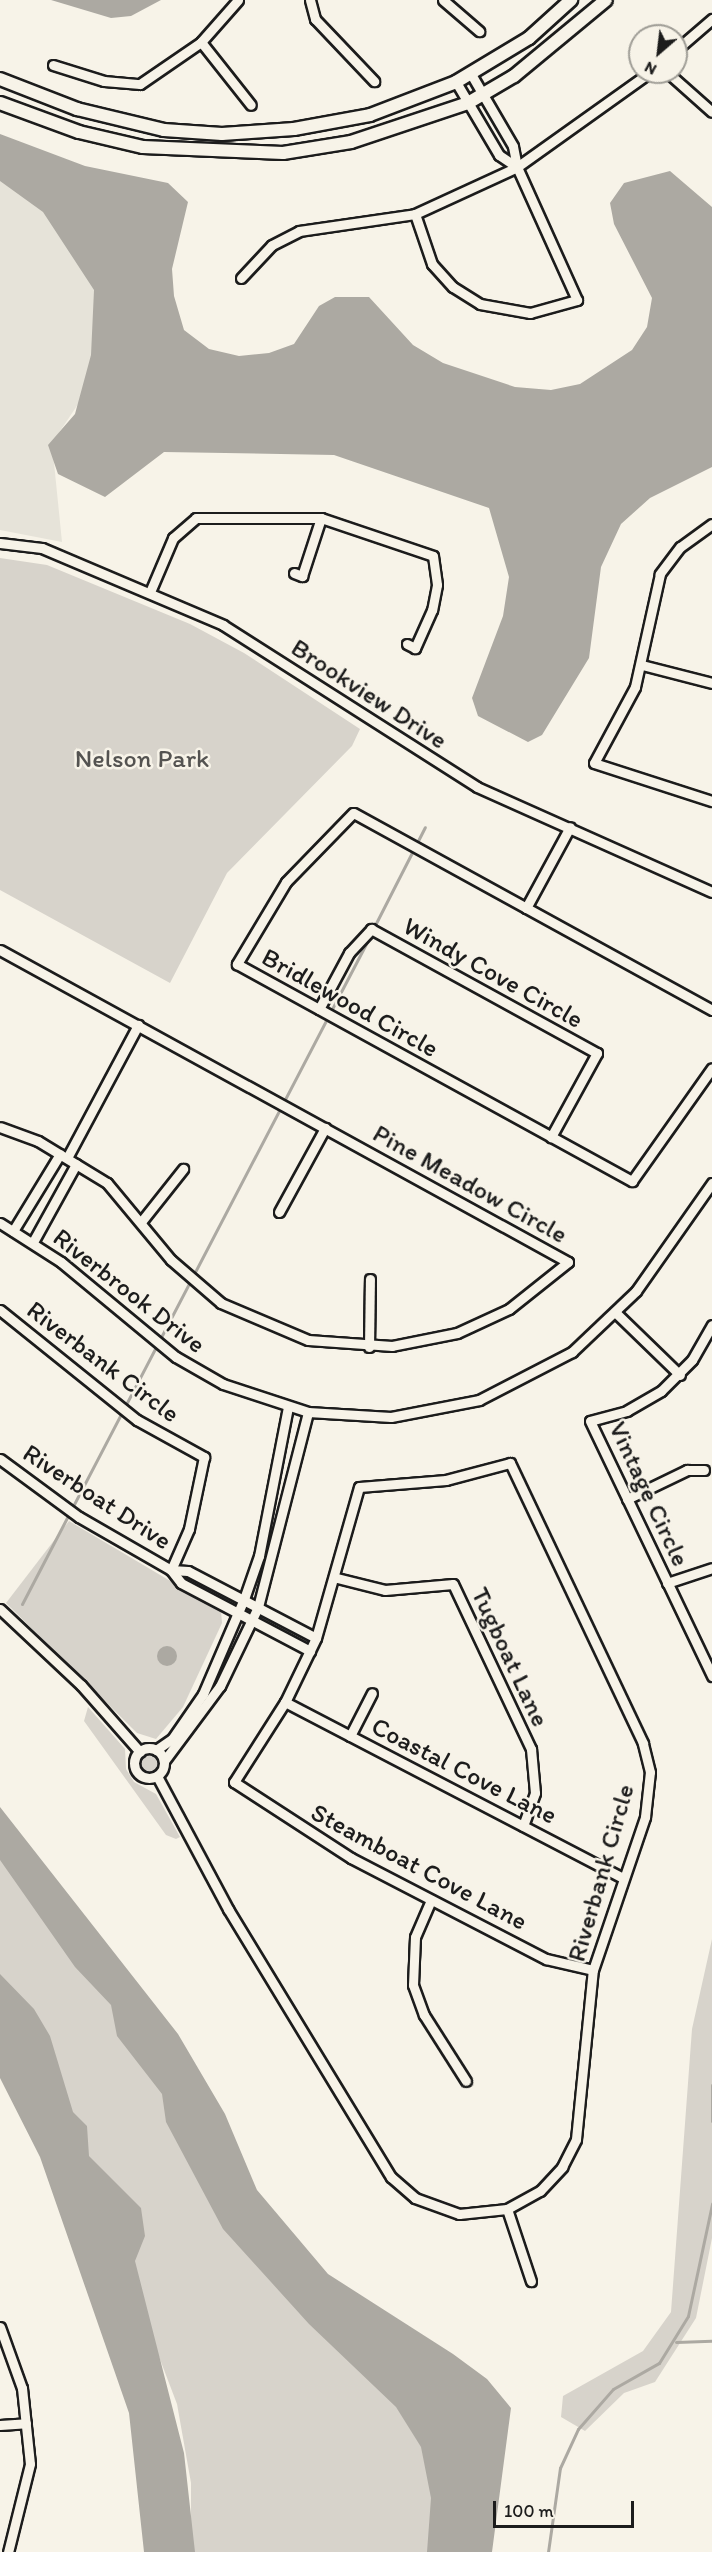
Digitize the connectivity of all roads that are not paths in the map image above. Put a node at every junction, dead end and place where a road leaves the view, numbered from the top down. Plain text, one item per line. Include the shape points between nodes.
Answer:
1 (238, 0) edge
2 (310, 0) edge
3 (442, 0) edge
4 (571, 0) edge
5 (606, 0) edge
6 (712, 19) edge
7 (479, 31) dead end
8 (688, 40) edge
9 (201, 42) junction
10 (53, 66) dead end
11 (471, 74) junction
12 (0, 79) edge
13 (374, 81) dead end
14 (456, 82) junction
15 (633, 84) edge
16 (680, 84) edge
17 (483, 94) junction
18 (0, 103) edge
19 (468, 103) junction
20 (251, 105) dead end
21 (712, 112) edge
22 (507, 136) junction
23 (493, 145) junction
24 (517, 167) junction
25 (415, 214) junction
26 (241, 278) dead end
27 (321, 518) junction
28 (712, 524) edge
29 (0, 543) edge
30 (294, 573) dead end
31 (150, 592) junction
32 (407, 644) dead end
33 (642, 665) junction
34 (712, 683) edge
35 (712, 801) edge
36 (570, 827) junction
37 (712, 892) edge
38 (526, 908) junction
39 (0, 950) edge
40 (319, 1009) junction
41 (712, 1010) edge
42 (138, 1025) junction
43 (712, 1068) edge
44 (0, 1127) edge
45 (325, 1128) junction
46 (551, 1137) junction
47 (63, 1156) junction
48 (76, 1164) junction
49 (183, 1169) dead end
50 (46, 1177) junction
51 (712, 1183) edge
52 (60, 1186) junction
53 (279, 1212) dead end
54 (141, 1222) junction
55 (0, 1223) edge
56 (13, 1231) junction
57 (33, 1242) junction
58 (370, 1279) dead end
59 (0, 1310) edge
60 (616, 1313) junction
61 (712, 1325) edge
62 (369, 1347) junction
63 (680, 1375) junction
64 (288, 1407) junction
65 (308, 1412) junction
66 (0, 1459) edge
67 (704, 1470) dead end
68 (627, 1499) junction
69 (712, 1568) edge
70 (171, 1570) junction
71 (337, 1578) junction
72 (668, 1583) junction
73 (244, 1599) junction
74 (258, 1607) junction
75 (0, 1609) edge
76 (238, 1613) junction
77 (252, 1621) junction
78 (316, 1638) junction
79 (310, 1651) junction
80 (712, 1676) edge
81 (372, 1694) dead end
82 (285, 1702) junction
83 (350, 1736) junction
84 (156, 1750) junction
85 (140, 1752) junction
86 (164, 1761) junction
87 (157, 1776) junction
88 (234, 1782) joint
89 (523, 1826) junction
90 (623, 1878) junction
91 (431, 1900) junction
92 (593, 1970) junction
93 (466, 2081) dead end
94 (507, 2209) junction
95 (531, 2281) dead end
96 (0, 2327) edge
97 (26, 2423) junction
98 (0, 2425) edge
99 (8, 2552) edge

1 - 9 street
2 - 13 street via 315,19
3 - 7 street
4 - 11 main road via 529,38
5 - 17 main road via 545,53
6 - 8 street
9 - 10 street via 140,84 104,81
9 - 20 street
11 - 14 main road
11 - 17 street
12 - 14 main road via 77,109 164,130 222,134 370,115
14 - 19 street
15 - 24 street
16 - 21 street
17 - 19 main road
17 - 22 street
18 - 19 main road via 79,132 143,147 216,154 284,153 351,142
19 - 23 street
22 - 23 street
22 - 24 street
23 - 24 street
24 - 25 street
24 - 25 street via 577,300 530,313 480,304 453,288 432,264
25 - 26 street via 299,231 272,245
27 - 30 street via 302,576
27 - 31 street via 196,518 173,538
27 - 32 street via 433,556 437,585 432,610 415,648
28 - 33 street via 680,547 660,574 650,603
29 - 31 street, Brookview Drive via 42,548
31 - 36 street, Brookview Drive via 248,639 477,787
33 - 34 street
33 - 35 street via 594,763
36 - 37 street, Brookview Drive
36 - 38 street
38 - 40 street, Bridlewood Circle via 353,813 286,882 237,964
38 - 41 street, Bridlewood Circle
39 - 42 street, Pine Meadow Circle
40 - 46 street, Bridlewood Circle
40 - 46 street, Windy Cove Circle via 349,953 371,929 597,1053
42 - 45 street, Pine Meadow Circle
42 - 47 street
43 - 46 street, Bridlewood Circle via 632,1181
44 - 47 street, Pine Meadow Circle
45 - 53 street
45 - 62 street, Pine Meadow Circle via 568,1262 529,1296 484,1322 434,1339
47 - 48 street, Pine Meadow Circle
47 - 50 street
48 - 52 street
48 - 54 street, Pine Meadow Circle via 119,1193
49 - 54 street
50 - 52 street
50 - 56 street
51 - 60 street, Riverbrook Drive
52 - 57 street
54 - 62 street, Pine Meadow Circle via 184,1274 242,1315 308,1340
55 - 56 street, Riverbrook Drive
56 - 57 street, Riverbrook Drive
57 - 64 street, Riverbrook Drive via 176,1357 223,1384
58 - 62 street
59 - 70 street, Riverbank Circle via 137,1420 204,1457 189,1529
60 - 63 street
60 - 65 street, Riverbrook Drive via 546,1369 479,1400 391,1417
61 - 63 street, Vintage Circle
63 - 68 street, Vintage Circle via 646,1401 590,1421
64 - 65 street, Riverbrook Drive
64 - 73 street via 259,1556
65 - 74 street
66 - 70 street, Riverboat Drive via 79,1517
67 - 68 street via 687,1470
68 - 72 street, Vintage Circle
69 - 72 street
70 - 73 street via 188,1571
70 - 76 street via 181,1582
71 - 78 street, Riverbank Circle
71 - 89 street, Tugboat Lane via 385,1590 453,1584 531,1749 535,1793
71 - 90 street, Riverbank Circle via 359,1487 446,1480 510,1463 647,1756 649,1803
72 - 80 street, Vintage Circle
73 - 74 street
73 - 76 street
74 - 77 street
74 - 78 street
75 - 85 street via 81,1685
76 - 77 street
76 - 84 street via 203,1694 172,1739
77 - 79 street
77 - 86 street via 220,1686
78 - 79 street, Riverbank Circle
79 - 82 street, Riverbank Circle
81 - 83 street
82 - 83 street, Coastal Cove Lane
82 - 88 street, Riverbank Circle
83 - 89 street, Coastal Cove Lane
84 - 85 street
84 - 86 street
85 - 87 street via 136,1771
86 - 87 street
87 - 94 street, Riverbank Circle via 228,1909 391,2177 415,2198 443,2210 476,2214
88 - 91 street, Steamboat Cove Lane via 320,1841
89 - 90 street, Coastal Cove Lane
90 - 92 street, Riverbank Circle
91 - 92 street, Steamboat Cove Lane via 546,1959
91 - 93 street via 415,1937 413,1985 424,2015
92 - 94 street, Riverbank Circle via 576,2139 552,2180
94 - 95 street
96 - 97 street via 22,2388
97 - 98 street
97 - 99 street via 30,2464

